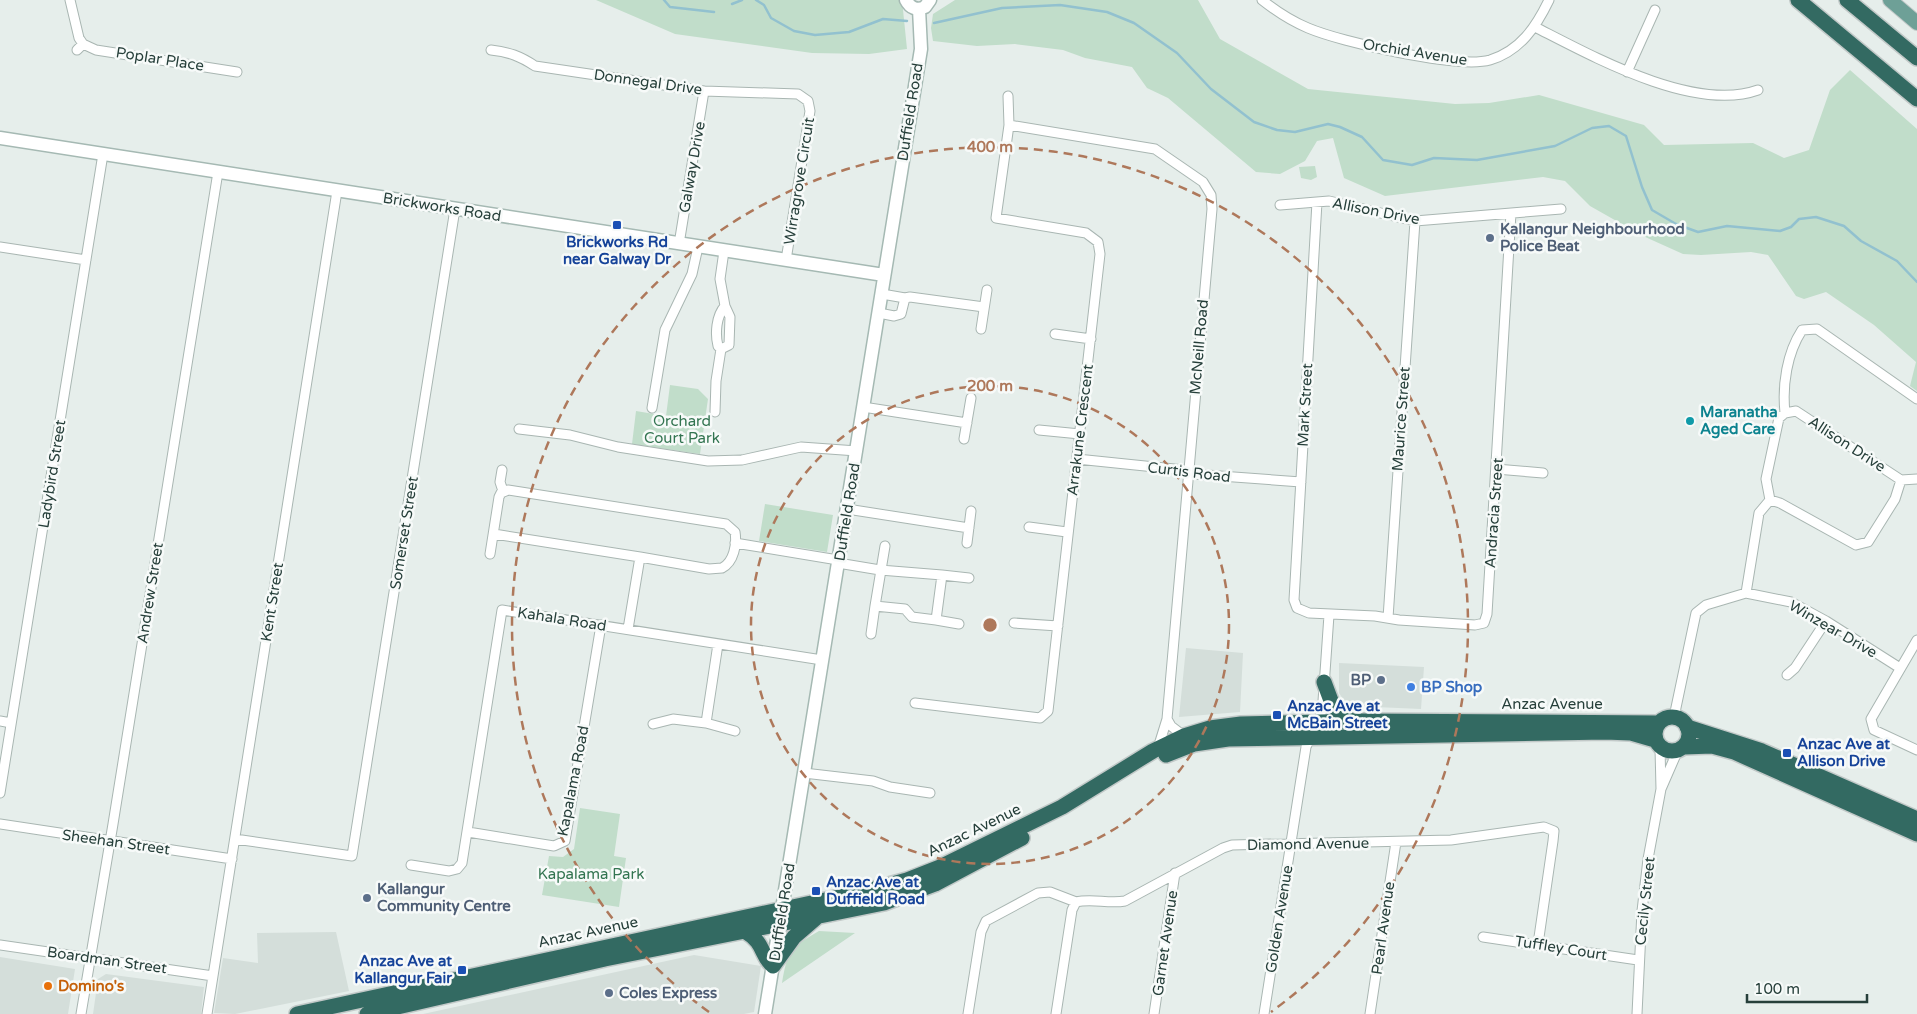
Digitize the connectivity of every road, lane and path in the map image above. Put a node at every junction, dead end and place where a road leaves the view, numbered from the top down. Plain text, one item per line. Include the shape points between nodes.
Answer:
1 (70, 0) edge
2 (906, 0) edge
3 (930, 0) edge
4 (1262, 0) edge
5 (1549, 0) edge
6 (1798, 0) edge
7 (1847, 0) edge
8 (1890, 0) edge
9 (919, 9) junction
10 (1654, 10) dead end
11 (1917, 23) edge
12 (1536, 27) junction
13 (491, 50) dead end
14 (1917, 58) edge
15 (238, 72) dead end
16 (1626, 72) junction
17 (1758, 90) dead end
18 (704, 91) junction
19 (1008, 96) dead end
20 (1917, 99) edge
21 (808, 101) joint
22 (1009, 125) junction
23 (0, 138) edge
24 (103, 154) junction
25 (218, 172) junction
26 (337, 190) junction
27 (1318, 202) junction
28 (1280, 205) dead end
29 (455, 209) junction
30 (1561, 209) dead end
31 (1512, 213) junction
32 (1415, 221) junction
33 (679, 244) junction
34 (0, 247) edge
35 (698, 247) junction
36 (726, 251) junction
37 (86, 260) junction
38 (786, 260) junction
39 (884, 275) junction
40 (987, 290) dead end
41 (882, 294) junction
42 (905, 298) junction
43 (984, 307) junction
44 (879, 313) junction
45 (981, 329) dead end
46 (1055, 334) dead end
47 (1091, 338) junction
48 (970, 398) dead end
49 (1917, 398) edge
50 (863, 407) junction
51 (652, 408) dead end
52 (716, 412) dead end
53 (1785, 413) junction
54 (967, 423) junction
55 (519, 429) dead end
56 (1039, 430) dead end
57 (1080, 434) junction
58 (964, 440) dead end
59 (857, 451) junction
60 (1077, 459) junction
61 (1496, 469) junction
62 (502, 470) dead end
63 (1189, 472) junction
64 (1543, 472) dead end
65 (1917, 479) edge
66 (1901, 480) junction
67 (1301, 482) junction
68 (503, 491) junction
69 (1770, 500) junction
70 (847, 509) junction
71 (971, 511) dead end
72 (1029, 527) dead end
73 (969, 528) junction
74 (1067, 532) junction
75 (494, 534) junction
76 (736, 543) junction
77 (967, 543) dead end
78 (885, 546) dead end
79 (490, 554) dead end
80 (640, 557) junction
81 (838, 562) junction
82 (880, 570) junction
83 (942, 575) junction
84 (969, 578) dead end
85 (1746, 593) junction
86 (875, 606) junction
87 (1297, 608) joint
88 (1329, 615) junction
89 (1388, 618) junction
90 (936, 620) junction
91 (1826, 621) junction
92 (1014, 623) dead end
93 (959, 624) dead end
94 (601, 625) junction
95 (1058, 626) junction
96 (628, 629) junction
97 (871, 634) dead end
98 (1917, 640) edge
99 (718, 644) junction
100 (822, 660) junction
101 (1900, 668) junction
102 (1787, 675) dead end
103 (1324, 682) junction
104 (915, 703) dead end
105 (1674, 717) junction
106 (706, 719) junction
107 (1167, 719) junction
108 (0, 721) edge
109 (1318, 722) junction
110 (1351, 722) junction
111 (11, 723) junction
112 (1658, 723) junction
113 (653, 724) dead end
114 (1688, 727) junction
115 (735, 731) dead end
116 (1184, 736) junction
117 (1310, 736) junction
118 (1658, 744) junction
119 (1158, 748) junction
120 (1681, 748) junction
121 (1917, 750) edge
122 (804, 773) junction
123 (1661, 789) junction
124 (0, 792) edge
125 (930, 793) dead end
126 (1917, 819) edge
127 (0, 824) edge
128 (468, 832) junction
129 (1917, 834) edge
130 (235, 838) junction
131 (110, 841) junction
132 (1396, 842) junction
133 (1291, 844) junction
134 (232, 859) junction
135 (411, 865) dead end
136 (1175, 873) junction
137 (1076, 902) junction
138 (783, 908) junction
139 (817, 917) junction
140 (780, 924) junction
141 (746, 932) junction
142 (1483, 937) dead end
143 (0, 944) edge
144 (1538, 944) junction
145 (89, 958) junction
146 (1638, 960) junction
147 (773, 966) junction
148 (213, 976) junction
149 (80, 1014) edge
150 (207, 1014) edge
151 (297, 1014) edge
152 (367, 1014) edge
153 (766, 1014) edge
154 (968, 1014) edge
155 (1056, 1014) edge
156 (1154, 1014) edge
157 (1264, 1014) edge
158 (1370, 1014) edge
159 (1636, 1014) edge

1 - 15 street, Poplar Place via 80,47
2 - 9 street via 910,6
3 - 9 street
4 - 12 street, Orchid Avenue via 1290,20 1331,37 1453,61 1478,62 1499,56 1516,47
5 - 12 street, Orchid Avenue
6 - 20 highway
7 - 14 highway
8 - 11 main road
9 - 39 street, Duffield Road via 922,41
10 - 16 street
12 - 16 street
13 - 18 street, Donnegal Drive via 520,56 535,66
16 - 17 street via 1664,85 1706,93 1744,95
18 - 21 street, Donnegal Drive via 798,94
18 - 33 street, Galway Drive
19 - 22 street, Arrakune Crescent
21 - 38 street, Wirragrove Circuit via 810,111
22 - 47 street, Arrakune Crescent via 996,218 1086,233 1098,242 1100,254
22 - 63 street, McNeill Road via 1155,149 1208,188 1212,209
23 - 24 street, Brickworks Road
24 - 25 street, Brickworks Road
24 - 37 street, Ladybird Street
25 - 26 street, Brickworks Road
25 - 131 street, Andrew Street
26 - 29 street, Brickworks Road
26 - 130 street, Kent Street
27 - 28 street, Allison Drive
27 - 32 street, Allison Drive via 1339,203
27 - 67 street, Mark Street
29 - 33 street, Brickworks Road
29 - 130 street, Somerset Street via 352,856
30 - 31 street, Allison Drive
31 - 32 street, Allison Drive
31 - 61 street, Andracia Street
32 - 89 street, Maurice Street
33 - 35 street, Brickworks Road
34 - 37 street
35 - 36 street, Brickworks Road
35 - 51 street via 692,274 665,330
36 - 38 street, Brickworks Road
36 - 52 street via 720,279 725,306 719,314 717,335 721,349
37 - 111 street, Ladybird Street
38 - 39 street, Brickworks Road
39 - 41 street, Duffield Road
40 - 43 street
41 - 42 street
41 - 44 street, Duffield Road
42 - 43 street
42 - 44 street via 901,314
43 - 45 street
44 - 50 street, Duffield Road
46 - 47 street
47 - 57 street, Arrakune Crescent
48 - 54 street
49 - 53 street via 1817,329 1802,330 1793,344 1783,394
50 - 54 street
50 - 59 street, Duffield Road
53 - 66 street, Allison Drive via 1796,411
53 - 69 street via 1779,418 1766,479
54 - 58 street
55 - 59 street via 708,461 742,460 801,447
56 - 57 street
57 - 60 street, Arrakune Crescent
59 - 70 street, Duffield Road
60 - 63 street, Curtis Road
60 - 74 street, Arrakune Crescent
61 - 64 street
61 - 89 street, Andracia Street via 1484,623
62 - 68 street via 500,482
63 - 67 street, Curtis Road
63 - 107 street, McNeill Road
65 - 66 street, Allison Drive
66 - 69 street via 1895,498 1868,542 1856,545
67 - 87 street, Mark Street via 1293,593
68 - 75 street
68 - 76 street via 511,489 726,524 735,532
69 - 85 street via 1759,512
70 - 73 street
70 - 81 street, Duffield Road
71 - 73 street
72 - 74 street
73 - 77 street
74 - 95 street, Arrakune Crescent
75 - 79 street
75 - 80 street
76 - 80 street via 729,563 718,569
76 - 81 street
78 - 82 street
80 - 96 street
81 - 82 street
81 - 100 street, Duffield Road
82 - 83 street
82 - 86 street
83 - 84 street
83 - 90 street
85 - 91 street, Winzear Drive via 1791,602
85 - 105 street, Winzear Drive via 1706,605 1696,613
86 - 90 street via 905,610 912,617
86 - 97 street
87 - 88 street, Andracia Street
88 - 89 street, Andracia Street
88 - 103 street, Golden Avenue
90 - 93 street
91 - 101 street, Winzear Drive
91 - 102 street
92 - 95 street
94 - 96 street, Kahala Road
94 - 128 street, Kapalama Road via 565,841 554,846
94 - 128 street, Kahala Road via 502,610
95 - 104 street, Arrakune Crescent via 1048,711 1040,718
96 - 99 street, Kahala Road
98 - 101 street
99 - 100 street, Kahala Road
99 - 106 street
100 - 122 street, Duffield Road
101 - 121 street via 1871,719 1874,730
103 - 109 street, Golden Avenue
103 - 110 highway via 1336,711
105 - 112 highway
105 - 114 highway
106 - 113 street via 673,719
106 - 115 street
107 - 116 street
107 - 119 street, McNeill Road
108 - 111 street
109 - 110 highway, Anzac Avenue
109 - 116 highway, Anzac Avenue via 1224,726
109 - 117 street, Golden Avenue
110 - 112 highway, Anzac Avenue
111 - 124 street, Ladybird Street
112 - 118 highway via 1654,732
114 - 120 highway via 1688,740
114 - 126 highway via 1762,751
116 - 119 highway, Anzac Avenue
117 - 118 highway, Anzac Avenue via 1610,732 1631,733
117 - 133 street, Golden Avenue
117 - 139 highway, Anzac Avenue via 1216,740 1181,748 1078,809 935,884 895,900
118 - 120 highway via 1672,752
118 - 123 street, Cecily Street
119 - 138 highway, Anzac Avenue via 1062,807 921,875 882,887
120 - 123 street, Cecily Street
120 - 129 highway via 1712,746 1734,752
122 - 125 street via 873,781
122 - 138 street, Duffield Road
123 - 146 street, Cecily Street via 1648,860
127 - 131 street, Sheehan Street
128 - 135 street, Kahala Road via 458,869 449,871
130 - 134 street, Kent Street
131 - 134 street, Sheehan Street
131 - 145 street, Andrew Street
132 - 133 street, Diamond Avenue
132 - 144 street, Diamond Avenue via 1451,840 1544,827 1554,831
132 - 158 street, Pearl Avenue
133 - 136 street, Diamond Avenue via 1232,845
133 - 157 street, Golden Avenue
134 - 148 street, Kent Street
136 - 137 street, Diamond Avenue via 1125,901
136 - 156 street, Garnet Avenue
137 - 154 street via 1050,892 1038,893 986,921 981,932
137 - 155 street via 1072,910
138 - 140 street, Duffield Road
138 - 151 highway, Anzac Avenue
139 - 140 highway, Anzac Avenue
139 - 147 highway via 794,937
140 - 141 highway, Anzac Avenue
140 - 147 street, Duffield Road
141 - 147 highway via 759,941
141 - 152 highway, Anzac Avenue via 605,959
142 - 144 street, Tuffley Court
143 - 145 street, Boardman Street
144 - 146 street, Tuffley Court
145 - 148 street, Boardman Street
145 - 149 street, Andrew Street
146 - 159 street, Cecily Street
147 - 153 street, Duffield Road
148 - 150 street, Kent Street

